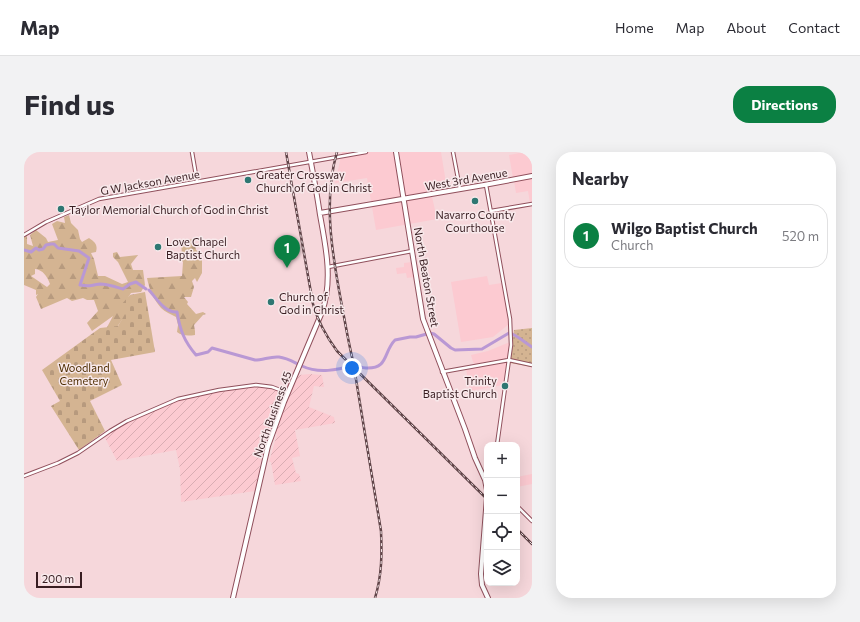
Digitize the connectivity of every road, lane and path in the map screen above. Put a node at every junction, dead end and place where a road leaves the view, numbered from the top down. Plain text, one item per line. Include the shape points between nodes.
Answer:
1 (309, 152) edge
2 (366, 152) edge
3 (396, 152) edge
4 (453, 152) edge
5 (192, 154) edge
6 (311, 162) junction
7 (532, 176) edge
8 (197, 182) junction
9 (486, 185) junction
10 (460, 189) junction
11 (404, 199) junction
12 (532, 204) edge
13 (491, 211) junction
14 (320, 213) junction
15 (24, 235) edge
16 (412, 251) junction
17 (328, 267) junction
18 (509, 360) junction
19 (532, 365) edge
20 (442, 372) junction
21 (288, 394) junction
22 (497, 442) edge
23 (24, 476) edge
24 (485, 478) edge
25 (520, 509) edge
26 (486, 514) edge
27 (532, 521) edge
28 (233, 598) edge
29 (488, 598) edge

1 - 6 main road, North Business 45
2 - 6 street, G W Jackson Avenue
3 - 11 main road, North Beaton Street
4 - 10 street
5 - 8 street
6 - 8 street, G W Jackson Avenue
6 - 14 main road, North Business 45
7 - 9 main road, West 3rd Avenue
8 - 15 street, G W Jackson Avenue via 99,199 46,222
9 - 10 main road, West 3rd Avenue
9 - 13 street
10 - 11 main road, West 3rd Avenue
11 - 14 main road, West 3rd Avenue
11 - 16 main road, North Beaton Street
12 - 13 street
13 - 18 street via 511,328
14 - 17 main road, North Business 45
16 - 17 street
16 - 20 main road, North Beaton Street via 423,319
17 - 21 main road, North Business 45 via 322,312
18 - 19 street
18 - 20 street
18 - 22 street
20 - 24 main road, North Beaton Street
21 - 23 street via 264,385 256,385 219,390 170,402 119,425 78,453
21 - 28 main road, North Business 45 via 268,446
25 - 27 street
26 - 29 main road via 481,574 482,585

